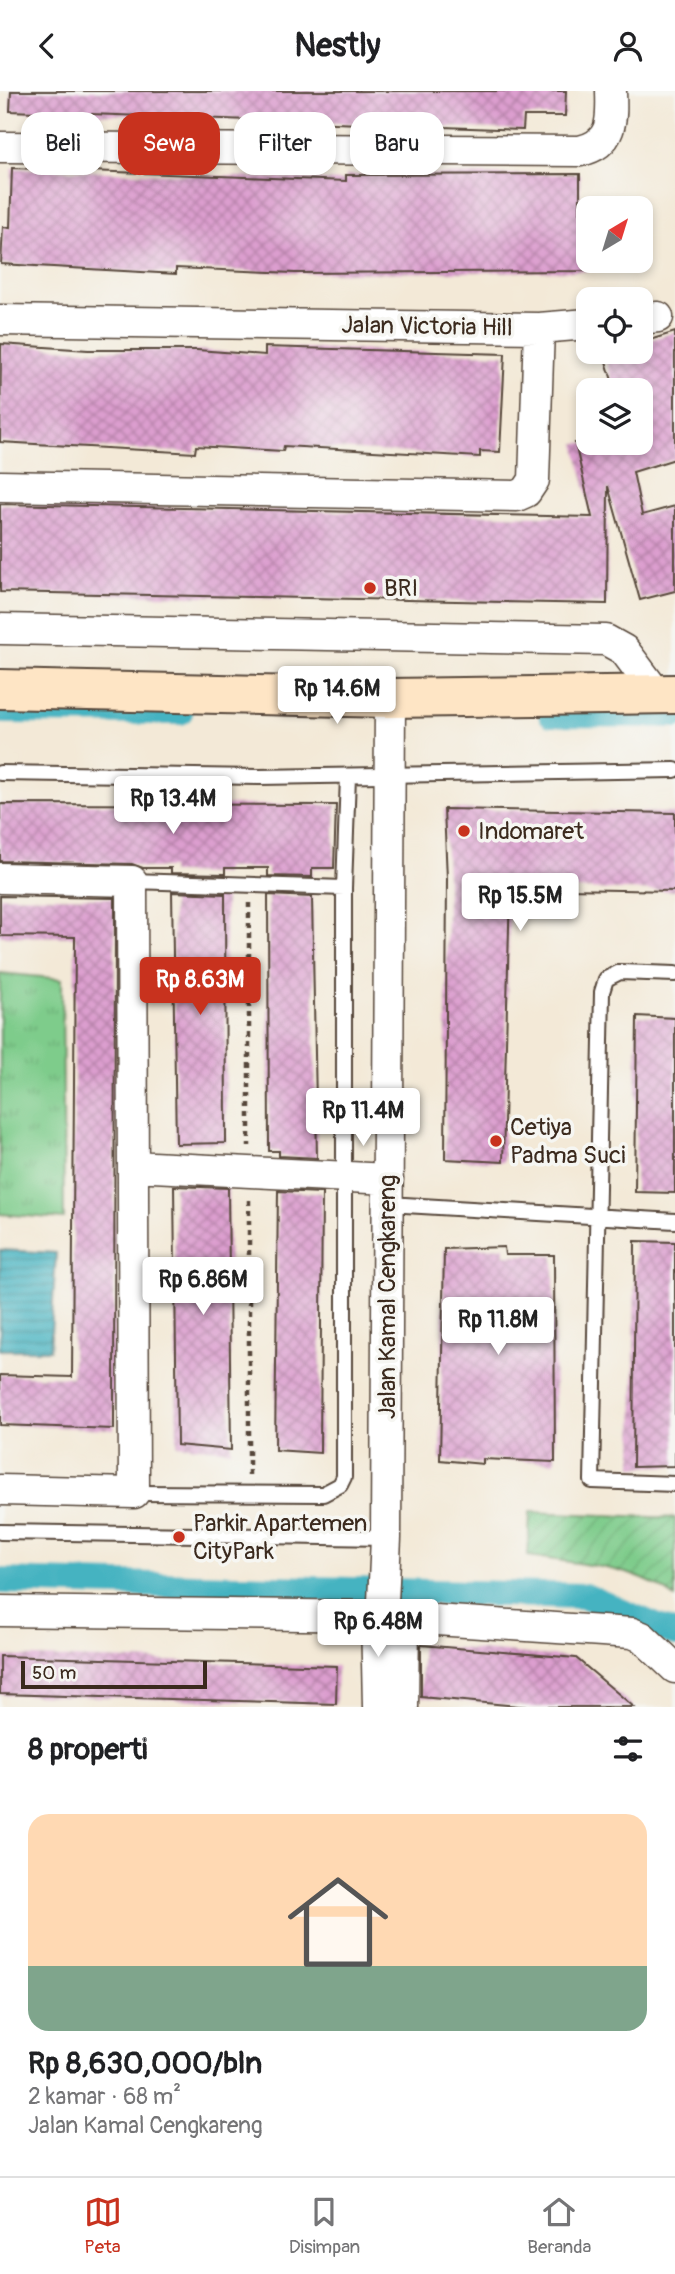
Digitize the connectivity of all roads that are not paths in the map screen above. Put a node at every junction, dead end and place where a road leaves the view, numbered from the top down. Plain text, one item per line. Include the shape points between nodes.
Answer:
1 (611, 91) edge
2 (0, 147) edge
3 (0, 320) edge
4 (576, 325) edge
5 (539, 328) junction
6 (0, 486) edge
7 (0, 629) edge
8 (0, 689) edge
9 (666, 694) edge
10 (390, 701) junction
11 (675, 770) edge
12 (0, 773) edge
13 (388, 773) junction
14 (348, 776) junction
15 (0, 878) edge
16 (132, 881) junction
17 (344, 888) junction
18 (675, 974) edge
19 (133, 1166) junction
20 (343, 1176) junction
21 (388, 1191) junction
22 (595, 1216) junction
23 (675, 1221) edge
24 (675, 1484) edge
25 (0, 1490) edge
26 (134, 1493) junction
27 (0, 1532) edge
28 (386, 1547) junction
29 (387, 1608) junction
30 (0, 1611) edge
31 (675, 1668) edge
32 (378, 1707) edge
33 (403, 1707) edge

1 - 2 street via 609,131 592,149 580,151
3 - 5 street, Jalan Victoria Hill
4 - 5 street
5 - 6 street, Jalan Victoria Hill via 534,480 527,492 517,496
7 - 9 street via 606,640 624,650
8 - 10 street
9 - 10 street
10 - 13 street, Jalan Kamal Cengkareng
11 - 13 lane
12 - 14 lane
13 - 14 lane
13 - 21 street, Jalan Kamal Cengkareng
14 - 17 lane
15 - 16 street
16 - 17 lane
16 - 19 street
17 - 20 lane
18 - 22 lane via 620,972 606,979
19 - 20 street
19 - 26 street
20 - 21 street
20 - 26 lane via 344,1468 340,1485 323,1494
21 - 22 lane
21 - 28 street, Jalan Kamal Cengkareng
22 - 23 lane
22 - 24 lane via 592,1481
25 - 26 street
27 - 28 lane
28 - 29 street, Jalan Kamal Cengkareng
29 - 30 street
29 - 31 street via 632,1633
29 - 32 street
29 - 33 street

